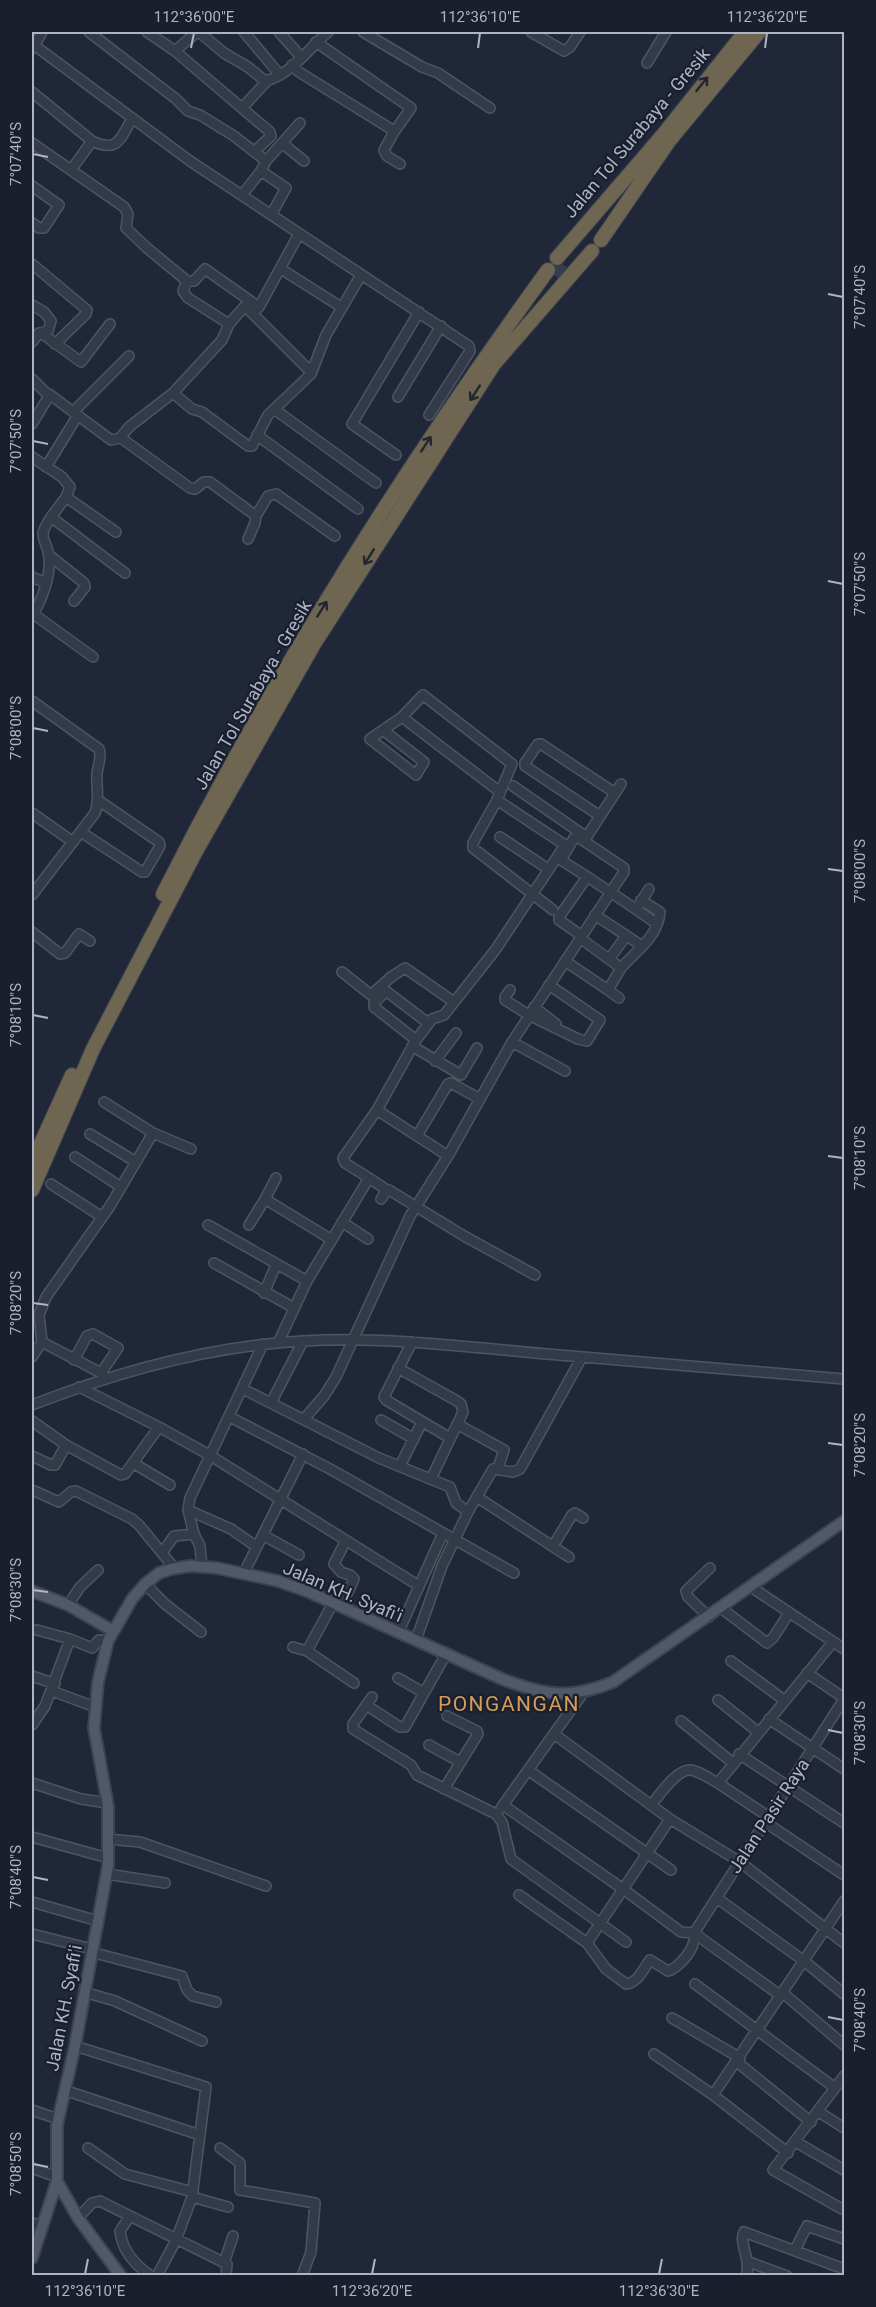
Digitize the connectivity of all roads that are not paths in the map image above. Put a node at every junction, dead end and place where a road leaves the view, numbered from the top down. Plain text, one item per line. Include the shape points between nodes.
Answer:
1 (89, 32) edge
2 (147, 32) edge
3 (198, 32) edge
4 (244, 32) edge
5 (279, 32) edge
6 (328, 32) edge
7 (363, 32) edge
8 (531, 32) edge
9 (580, 32) edge
10 (666, 32) edge
11 (745, 32) edge
12 (759, 32) edge
13 (36, 39) edge
14 (316, 42) junction
15 (175, 51) junction
16 (301, 57) junction
17 (647, 63) dead end
18 (292, 65) junction
19 (280, 75) junction
20 (267, 81) junction
21 (32, 92) edge
22 (242, 108) junction
23 (490, 108) dead end
24 (132, 119) junction
25 (300, 123) dead end
26 (394, 132) junction
27 (92, 141) junction
28 (669, 141) junction
29 (32, 143) edge
30 (282, 143) junction
31 (255, 151) junction
32 (304, 160) dead end
33 (266, 161) junction
34 (399, 164) dead end
35 (71, 170) junction
36 (261, 171) junction
37 (32, 186) edge
38 (242, 195) junction
39 (271, 215) junction
40 (32, 223) edge
41 (298, 234) junction
42 (601, 240) dead end
43 (592, 251) dead end
44 (32, 264) edge
45 (280, 269) junction
46 (361, 275) junction
47 (187, 281) junction
48 (32, 305) edge
49 (246, 306) junction
50 (259, 307) junction
51 (341, 307) junction
52 (419, 312) junction
53 (110, 324) dead end
54 (229, 324) junction
55 (441, 326) junction
56 (39, 333) junction
57 (32, 342) edge
58 (55, 344) junction
59 (129, 356) dead end
60 (494, 364) junction
61 (311, 372) junction
62 (32, 379) edge
63 (173, 393) junction
64 (49, 394) junction
65 (398, 397) dead end
66 (274, 409) junction
67 (76, 413) junction
68 (429, 415) dead end
69 (32, 422) edge
70 (257, 435) junction
71 (121, 438) junction
72 (396, 455) dead end
73 (32, 457) edge
74 (46, 467) junction
75 (376, 483) dead end
76 (66, 497) junction
77 (358, 509) dead end
78 (256, 516) junction
79 (51, 517) junction
80 (116, 532) dead end
81 (335, 536) dead end
82 (248, 539) dead end
83 (49, 555) junction
84 (125, 573) dead end
85 (32, 577) edge
86 (46, 584) junction
87 (75, 601) dead end
88 (32, 615) edge
89 (93, 657) dead end
90 (32, 701) edge
91 (402, 717) junction
92 (383, 730) junction
93 (621, 784) dead end
94 (513, 786) dead end
95 (615, 793) junction
96 (499, 796) junction
97 (98, 800) junction
98 (32, 813) edge
99 (600, 816) junction
100 (81, 832) junction
101 (500, 837) dead end
102 (585, 839) junction
103 (73, 842) junction
104 (548, 869) junction
105 (587, 877) junction
106 (649, 889) dead end
107 (610, 893) junction
108 (32, 895) edge
109 (531, 895) junction
110 (641, 900) junction
111 (636, 909) junction
112 (553, 910) dead end
113 (596, 915) junction
114 (657, 924) junction
115 (32, 932) edge
116 (626, 936) junction
117 (581, 937) junction
118 (90, 941) dead end
119 (642, 946) junction
120 (610, 958) junction
121 (565, 961) junction
122 (621, 968) junction
123 (342, 972) dead end
124 (549, 985) junction
125 (510, 990) dead end
126 (608, 990) junction
127 (619, 998) dead end
128 (454, 1002) junction
129 (531, 1011) junction
130 (428, 1023) junction
131 (456, 1033) dead end
132 (512, 1042) junction
133 (414, 1043) junction
134 (477, 1048) dead end
135 (435, 1061) junction
136 (565, 1071) dead end
137 (480, 1099) junction
138 (104, 1102) dead end
139 (376, 1110) junction
140 (153, 1133) junction
141 (90, 1134) dead end
142 (417, 1136) junction
143 (191, 1149) dead end
144 (448, 1155) junction
145 (75, 1157) dead end
146 (32, 1162) edge
147 (136, 1162) junction
148 (276, 1178) dead end
149 (369, 1178) junction
150 (51, 1184) dead end
151 (121, 1187) junction
152 (32, 1190) edge
153 (387, 1190) junction
154 (265, 1199) junction
155 (381, 1199) dead end
156 (417, 1206) junction
157 (102, 1217) junction
158 (342, 1222) junction
159 (208, 1225) dead end
160 (249, 1225) dead end
161 (368, 1239) dead end
162 (332, 1240) junction
163 (214, 1263) dead end
164 (276, 1265) junction
165 (535, 1275) dead end
166 (307, 1281) junction
167 (264, 1293) junction
168 (32, 1305) edge
169 (294, 1308) junction
170 (40, 1311) junction
171 (352, 1339) junction
172 (303, 1341) junction
173 (42, 1342) junction
174 (412, 1342) junction
175 (278, 1343) junction
176 (263, 1344) junction
177 (32, 1357) edge
178 (582, 1357) junction
179 (74, 1360) junction
180 (398, 1368) junction
181 (103, 1375) junction
182 (844, 1379) edge
183 (79, 1387) junction
184 (243, 1389) junction
185 (271, 1403) junction
186 (32, 1405) edge
187 (230, 1416) junction
188 (304, 1419) junction
189 (381, 1420) dead end
190 (32, 1421) edge
191 (422, 1422) junction
192 (457, 1424) junction
193 (159, 1427) junction
194 (450, 1438) junction
195 (414, 1439) junction
196 (66, 1445) junction
197 (303, 1454) junction
198 (32, 1456) edge
199 (211, 1456) junction
200 (133, 1463) junction
201 (400, 1466) junction
202 (498, 1468) junction
203 (431, 1479) junction
204 (170, 1485) dead end
205 (32, 1490) edge
206 (477, 1497) junction
207 (281, 1500) junction
208 (188, 1510) junction
209 (468, 1512) junction
210 (583, 1518) dead end
211 (844, 1521) edge
212 (443, 1533) junction
213 (194, 1534) junction
214 (263, 1534) junction
215 (454, 1539) junction
216 (346, 1540) junction
217 (553, 1546) junction
218 (257, 1547) junction
219 (162, 1553) junction
220 (299, 1555) dead end
221 (569, 1557) dead end
222 (202, 1567) junction
223 (710, 1568) dead end
224 (175, 1569) junction
225 (99, 1570) dead end
226 (244, 1573) junction
227 (514, 1574) dead end
228 (145, 1584) junction
229 (419, 1586) junction
230 (751, 1587) junction
231 (32, 1591) edge
232 (68, 1605) junction
233 (337, 1605) junction
234 (721, 1608) junction
235 (789, 1613) junction
236 (708, 1617) junction
237 (37, 1629) dead end
238 (201, 1632) dead end
239 (398, 1632) junction
240 (110, 1636) junction
241 (70, 1639) junction
242 (416, 1641) junction
243 (833, 1642) junction
244 (293, 1647) dead end
245 (844, 1649) edge
246 (307, 1651) junction
247 (446, 1654) junction
248 (731, 1661) dead end
249 (807, 1673) junction
250 (32, 1676) edge
251 (398, 1678) dead end
252 (354, 1683) dead end
253 (53, 1688) junction
254 (424, 1693) junction
255 (583, 1693) junction
256 (844, 1698) edge
257 (718, 1700) dead end
258 (784, 1700) junction
259 (95, 1707) junction
260 (447, 1716) dead end
261 (769, 1719) junction
262 (681, 1720) dead end
263 (32, 1725) edge
264 (758, 1732) junction
265 (554, 1734) junction
266 (429, 1745) dead end
267 (813, 1748) junction
268 (740, 1754) junction
269 (460, 1762) junction
270 (733, 1762) junction
271 (844, 1768) edge
272 (528, 1770) junction
273 (32, 1783) edge
274 (717, 1783) junction
275 (789, 1785) junction
276 (444, 1789) junction
277 (108, 1803) junction
278 (503, 1805) junction
279 (651, 1805) junction
280 (496, 1814) junction
281 (670, 1819) junction
282 (767, 1819) junction
283 (844, 1823) edge
284 (32, 1837) edge
285 (108, 1839) junction
286 (647, 1853) junction
287 (108, 1858) junction
288 (740, 1862) junction
289 (671, 1870) dead end
290 (107, 1874) junction
291 (844, 1875) edge
292 (165, 1883) dead end
293 (266, 1886) dead end
294 (623, 1888) junction
295 (519, 1895) dead end
296 (717, 1898) junction
297 (844, 1901) edge
298 (32, 1902) edge
299 (98, 1921) junction
300 (600, 1923) junction
301 (825, 1929) junction
302 (32, 1934) edge
303 (696, 1934) junction
304 (626, 1942) dead end
305 (587, 1943) junction
306 (844, 1943) edge
307 (92, 1951) junction
308 (804, 1961) junction
309 (694, 1984) dead end
310 (84, 1992) junction
311 (782, 1994) junction
312 (844, 1994) edge
313 (216, 2002) dead end
314 (672, 2018) dead end
315 (759, 2030) junction
316 (202, 2041) dead end
317 (844, 2045) edge
318 (75, 2046) junction
319 (654, 2054) dead end
320 (738, 2060) junction
321 (841, 2082) edge
322 (64, 2090) junction
323 (713, 2095) junction
324 (32, 2110) edge
325 (819, 2112) junction
326 (58, 2119) junction
327 (811, 2122) junction
328 (844, 2128) edge
329 (200, 2134) junction
330 (796, 2142) junction
331 (88, 2148) dead end
332 (220, 2148) dead end
333 (788, 2153) junction
334 (32, 2168) edge
335 (844, 2170) edge
336 (57, 2179) junction
337 (192, 2195) junction
338 (228, 2207) dead end
339 (844, 2209) edge
340 (130, 2216) junction
341 (78, 2218) junction
342 (32, 2223) edge
343 (43, 2227) junction
344 (233, 2236) dead end
345 (844, 2239) edge
346 (176, 2240) junction
347 (795, 2250) junction
348 (32, 2258) edge
349 (224, 2262) junction
350 (749, 2262) junction
351 (843, 2269) edge
352 (121, 2276) edge
353 (151, 2276) edge
354 (157, 2276) edge
355 (226, 2276) edge
356 (302, 2276) edge
357 (746, 2276) edge
358 (788, 2276) edge

1 - 31 street via 188,111
2 - 15 street
3 - 15 street
3 - 20 street
4 - 19 street
5 - 16 street
6 - 14 street
7 - 23 street via 438,73
8 - 9 street via 564,51
10 - 17 street
28 -> 11 highway, Jalan Tol Surabaya - Gresik via 560,260
12 - 28 highway, Jalan Tol Surabaya - Gresik
13 - 24 street
14 - 16 street
14 - 26 street via 411,108
15 - 22 street
16 - 18 street
18 - 19 street
18 - 26 street
19 - 20 street
20 - 22 street
21 - 27 street
22 - 31 street via 271,134
24 - 27 street via 114,146
24 - 38 street
25 - 30 street
26 - 34 street via 384,150
27 - 35 street
28 - 42 highway, Jalan Tol Surabaya - Gresik
29 - 35 street
30 - 32 street
30 - 33 street
31 - 33 street
33 - 36 street
35 - 47 street via 124,207 128,214 126,228
36 - 38 street
36 - 39 street via 286,188
37 - 40 street via 59,205 44,228
38 - 39 street
39 - 41 street
41 - 45 street
41 - 46 street
43 - 60 highway, Jalan Tol Surabaya - Gresik
44 - 58 street via 87,310
45 - 50 street
45 - 51 street
46 - 51 street
46 - 52 street
47 - 50 street via 194,281 205,269
47 - 54 street via 183,291 188,298
48 - 56 street via 51,321 48,331
49 - 50 street
49 - 54 street
49 - 61 street
51 - 61 street
52 - 55 street
52 - 72 street via 352,424
53 - 58 street via 81,362
54 - 63 street via 222,340
55 - 65 street
55 - 68 street via 471,348
56 - 57 street
56 - 58 street
59 - 67 street
146 -> 60 highway, Jalan Tol Surabaya - Gresik via 188,845 273,690 423,449 485,357 551,272
60 -> 152 highway, Jalan Tol Surabaya - Gresik via 314,644 248,757 93,1049
61 - 66 street
62 - 64 street
63 - 70 street via 248,446 252,446
63 - 71 street via 129,427
64 - 67 street
64 - 69 street
66 - 70 street
66 - 75 street
67 - 71 street via 111,440
67 - 74 street
70 - 77 street
71 - 78 street via 190,488 210,482
73 - 74 street
74 - 76 street via 70,487
76 - 79 street
76 - 80 street
78 - 81 street via 268,496 276,494
78 - 82 street
79 - 83 street via 42,530
79 - 84 street
83 - 86 street
83 - 87 street via 84,584
85 - 86 street
86 - 88 street
88 - 89 street
90 - 97 street via 100,752
91 - 92 street
91 - 96 street
91 - 96 street via 423,696 513,764
92 - 92 street via 423,762 416,775 370,739
93 - 95 street
94 - 102 street
95 - 99 street
95 - 99 street via 541,744 525,763
96 - 104 street via 565,843
96 - 109 street via 473,848
97 - 100 street via 95,813
97 - 100 street via 160,846 142,872
98 - 103 street
99 - 102 street
100 - 103 street
101 - 104 street
102 - 105 street via 574,838 561,860
102 - 107 street via 625,869
103 - 108 street
104 - 109 street
105 - 107 street
105 - 117 street via 559,918
106 - 110 street
107 - 111 street
107 - 113 street
109 - 112 street
109 - 128 street
110 - 111 street
110 - 114 street via 660,912
111 - 114 street
113 - 116 street
113 - 117 street
114 - 119 street
115 - 118 street via 60,954 79,934
116 - 119 street
116 - 120 street
117 - 120 street
117 - 121 street
119 - 122 street
120 - 122 street
121 - 124 street
121 - 126 street
122 - 126 street
123 - 128 street via 371,995 405,968
124 - 129 street
124 - 129 street via 600,1020 590,1038 584,1041
125 - 129 street via 505,1000
126 - 127 street
128 - 130 street via 444,1015
129 - 132 street
130 - 133 street
130 - 133 street via 386,991 374,1003
131 - 135 street
132 - 136 street
132 - 137 street
133 - 135 street
133 - 139 street
134 - 135 street via 461,1075
137 - 142 street via 448,1084
137 - 144 street
138 - 140 street
139 - 142 street
139 - 149 street via 343,1158
140 - 143 street
140 - 147 street
141 - 147 street
142 - 144 street
144 - 156 street
145 - 151 street
147 - 151 street
148 - 154 street
149 - 153 street
149 - 158 street
150 - 157 street
151 - 157 street
153 - 155 street
153 - 156 street
154 - 160 street
154 - 162 street
156 - 165 street
156 - 171 street
157 - 170 street via 58,1278
158 - 161 street
158 - 162 street
159 - 164 street
162 - 166 street
163 - 167 street
164 - 166 street
164 - 167 street
166 - 169 street
167 - 169 street
168 - 170 street
169 - 175 street
170 - 173 street
171 - 172 street
171 - 174 street
171 - 188 street via 336,1377
172 - 175 street
172 - 185 street
173 - 177 street
173 - 179 street
174 - 178 street
174 - 180 street
175 - 176 street
176 - 181 street
176 - 184 street
178 - 182 street
178 - 202 street via 520,1469 513,1472
179 - 181 street
179 - 181 street via 87,1336 93,1334 118,1348
180 - 191 street via 384,1397
180 - 192 street via 461,1404 463,1412
181 - 183 street
183 - 186 street
183 - 193 street
184 - 185 street
184 - 187 street
185 - 188 street
187 - 197 street
187 - 199 street
188 - 201 street
189 - 195 street
190 - 196 street
191 - 194 street
191 - 195 street
192 - 194 street
192 - 202 street via 504,1450
193 - 199 street
193 - 200 street
194 - 203 street
195 - 201 street
196 - 198 street via 55,1465
196 - 200 street via 121,1474
197 - 207 street
197 - 212 street
199 - 207 street
199 - 208 street
200 - 204 street
201 - 203 street
202 - 206 street via 493,1469
203 - 209 street via 450,1487 456,1503
205 - 219 street via 59,1502 73,1491 84,1493 135,1521
206 - 209 street
206 - 217 street
207 - 214 street
207 - 216 street
208 - 213 street
208 - 218 street via 231,1529
209 - 215 street
210 - 217 street via 573,1513
211 - 230 main road, Jalan KH. Syafi'i
212 - 215 street
212 - 229 street
213 - 219 street via 174,1536
213 - 222 street via 200,1546
214 - 218 street
214 - 220 street
215 - 227 street
215 - 242 street
216 - 229 street
216 - 233 street via 334,1564 354,1579
217 - 221 street
218 - 226 street
219 - 224 street
222 - 224 main road, Jalan KH. Syafi'i
222 - 226 main road, Jalan KH. Syafi'i
223 - 236 street via 686,1590
224 - 228 main road, Jalan KH. Syafi'i via 159,1573
225 - 232 street
226 - 233 main road, Jalan KH. Syafi'i via 278,1581
228 - 238 street
228 - 240 main road, Jalan KH. Syafi'i
229 - 239 street
230 - 234 main road, Jalan KH. Syafi'i
230 - 235 street
231 - 232 main road
232 - 240 main road
233 - 239 main road, Jalan KH. Syafi'i
233 - 246 street
234 - 235 street via 767,1643
234 - 236 main road, Jalan KH. Syafi'i
235 - 243 street
236 - 255 main road, Jalan KH. Syafi'i via 613,1682
237 - 241 street
239 - 242 main road, Jalan KH. Syafi'i
240 - 241 street via 92,1648
240 - 259 main road, Jalan KH. Syafi'i
241 - 253 street
242 - 247 main road, Jalan KH. Syafi'i
243 - 245 street
243 - 249 street
244 - 246 street
246 - 252 street
247 - 254 street
247 - 255 main road, Jalan KH. Syafi'i via 528,1689
248 - 258 street
249 - 256 street
249 - 258 street
250 - 253 street
251 - 254 street
253 - 259 street
253 - 263 street
254 - 276 street via 403,1728 369,1701 352,1724 353,1729 411,1765 417,1775
255 - 265 street
256 - 267 street, Jalan Pasir Raya
257 - 264 street
258 - 261 street
259 - 277 main road, Jalan KH. Syafi'i via 94,1728
260 - 269 street via 478,1732
261 - 264 street
261 - 267 street
262 - 270 street
264 - 268 street
265 - 272 street
265 - 279 street
266 - 269 street
267 - 271 street
267 - 275 street, Jalan Pasir Raya
268 - 270 street
268 - 275 street
269 - 276 street
270 - 274 street
272 - 278 street
272 - 286 street
273 - 277 street via 81,1799
274 - 279 street via 694,1771 684,1771
274 - 282 street
275 - 282 street, Jalan Pasir Raya
275 - 283 street
276 - 280 street
277 - 285 main road, Jalan KH. Syafi'i
278 - 280 street
278 - 294 street
279 - 281 street
280 - 300 street via 502,1822 511,1859
281 - 286 street
281 - 288 street
282 - 288 street, Jalan Pasir Raya
282 - 291 street
284 - 287 street
285 - 287 main road, Jalan KH. Syafi'i
285 - 293 street via 140,1842
286 - 289 street
286 - 294 street
287 - 290 main road, Jalan KH. Syafi'i
288 - 296 street, Jalan Pasir Raya
288 - 301 street
290 - 292 street
290 - 299 main road, Jalan KH. Syafi'i
294 - 300 street
294 - 303 street via 681,1932
295 - 305 street
296 - 303 street, Jalan Pasir Raya
296 - 308 street
297 - 301 street
298 - 299 street
299 - 307 main road, Jalan KH. Syafi'i
300 - 304 street
300 - 305 street
301 - 306 street
301 - 308 street
302 - 307 street
303 - 305 street, Jalan Pasir Raya via 692,1948 674,1969 668,1971 650,1960 636,1979 626,1984 606,1969
303 - 311 street
307 - 310 main road, Jalan KH. Syafi'i
307 - 313 street via 182,1976 193,1996
308 - 311 street
308 - 312 street
309 - 315 street
310 - 316 street via 115,2001
310 - 318 main road, Jalan KH. Syafi'i
311 - 315 street
311 - 317 street
314 - 320 street
315 - 320 street
315 - 321 street
318 - 322 main road, Jalan KH. Syafi'i
318 - 329 street via 206,2086
319 - 323 street
320 - 323 street
320 - 327 street
321 - 325 street
322 - 326 main road, Jalan KH. Syafi'i
322 - 329 street
323 - 333 street
324 - 326 street
325 - 327 street
325 - 328 street
326 - 336 main road, Jalan KH. Syafi'i
327 - 330 street
329 - 337 street
330 - 333 street
330 - 335 street
331 - 337 street via 125,2174
332 - 356 street via 240,2163 240,2190 315,2203 311,2252
333 - 339 street via 773,2172
334 - 336 street
336 - 341 main road
336 - 343 main road, Jalan KH. Syafi'i
337 - 338 street
337 - 346 street
340 - 341 street via 98,2200
340 - 346 street
340 - 353 street via 120,2231 122,2244 133,2261
341 - 352 main road
342 - 343 street
343 - 348 main road, Jalan KH. Syafi'i
344 - 349 street
345 - 347 street via 808,2226
346 - 349 street
346 - 354 street
347 - 350 street via 744,2232
347 - 351 street
349 - 355 street via 228,2265
350 - 357 street
350 - 358 street

